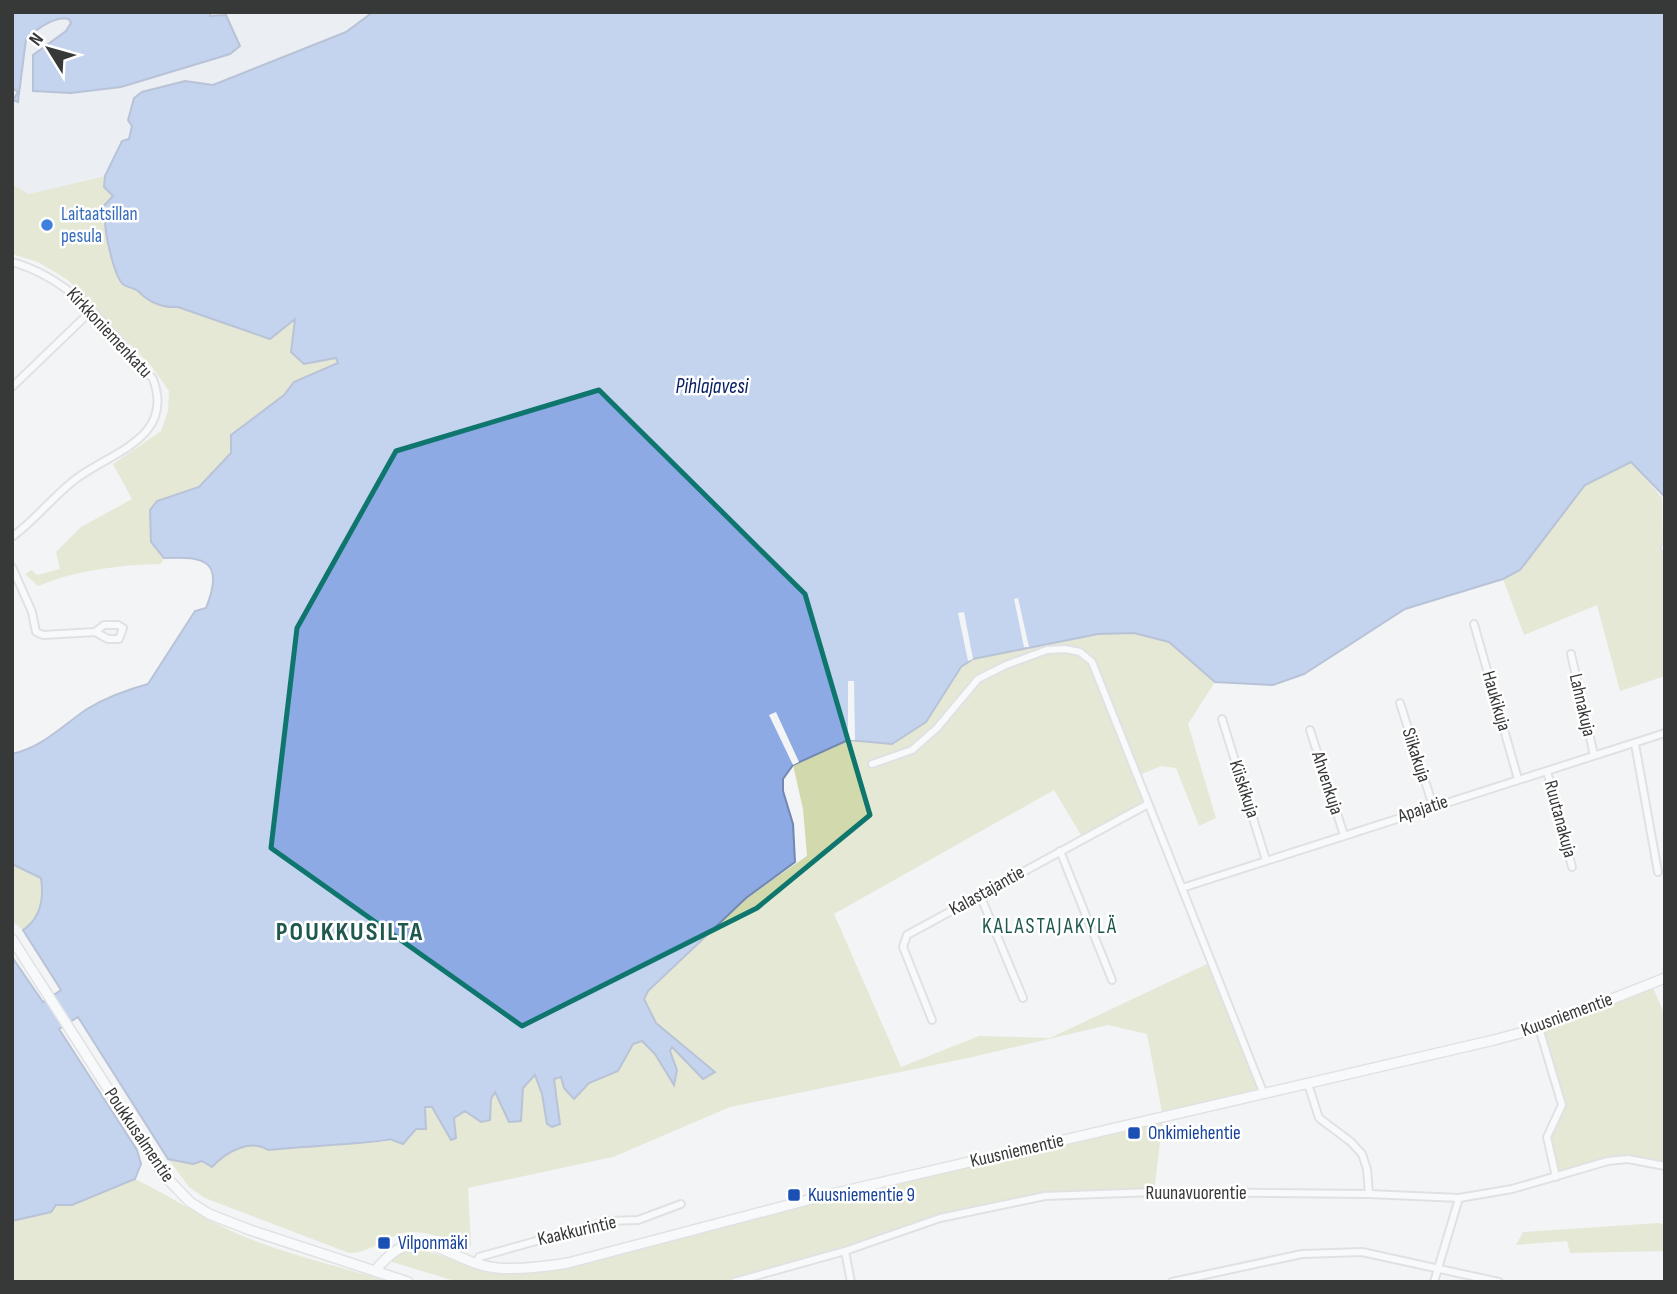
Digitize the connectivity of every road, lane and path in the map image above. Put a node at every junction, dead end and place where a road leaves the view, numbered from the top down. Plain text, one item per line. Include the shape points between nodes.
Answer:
1 (12, 261) edge
2 (92, 311) junction
3 (12, 387) edge
4 (12, 537) edge
5 (12, 568) edge
6 (1474, 624) dead end
7 (95, 632) dead end
8 (1571, 654) dead end
9 (1400, 703) dead end
10 (1222, 719) dead end
11 (1310, 730) dead end
12 (1665, 733) edge
13 (1635, 744) junction
14 (1594, 755) junction
15 (872, 764) dead end
16 (1547, 771) junction
17 (1518, 779) junction
18 (1148, 804) junction
19 (1433, 806) junction
20 (1343, 835) junction
21 (1060, 851) junction
22 (1266, 860) junction
23 (1572, 867) dead end
24 (1658, 872) dead end
25 (1182, 888) junction
26 (980, 895) junction
27 (12, 939) edge
28 (1665, 978) edge
29 (1112, 980) dead end
30 (1023, 998) dead end
31 (932, 1020) dead end
32 (1539, 1028) junction
33 (1308, 1084) junction
34 (1264, 1092) junction
35 (1665, 1167) edge
36 (1556, 1177) junction
37 (1369, 1194) junction
38 (1459, 1198) junction
39 (681, 1204) dead end
40 (845, 1251) junction
41 (477, 1263) junction
42 (1438, 1269) junction
43 (375, 1271) junction
44 (408, 1282) edge
45 (734, 1282) edge
46 (851, 1282) edge
47 (1172, 1282) edge
48 (1434, 1282) edge
49 (1499, 1282) edge

1 - 2 street, Kirkkoniemenkatu via 51,276
2 - 3 street
2 - 4 street, Kirkkoniemenkatu via 153,379 159,396 156,415 148,430 112,459 74,480
5 - 7 street via 36,632
6 - 17 street, Haukikuja
8 - 14 street, Lahnakuja
9 - 19 street, Siikakuja
10 - 22 street, Kiiskikuja
11 - 20 street, Ahvenkuja
12 - 13 street, Apajatie
13 - 14 street, Apajatie
13 - 24 street
14 - 16 street, Apajatie
15 - 18 street via 912,750 978,679 1047,650 1065,649 1080,652 1092,662
16 - 17 street, Apajatie
16 - 23 street, Ruutanakuja
17 - 19 street, Apajatie
18 - 21 street, Kalastajantie
18 - 25 street
19 - 20 street, Apajatie
20 - 22 street, Apajatie
21 - 26 street, Kalastajantie
21 - 29 street
22 - 25 street, Apajatie
25 - 34 street
26 - 30 street
26 - 31 street, Kalastajantie via 904,940
27 - 43 street, Poukkusalmentie via 162,1173 190,1202 250,1230
28 - 32 street, Kuusniementie
32 - 33 street, Kuusniementie
32 - 36 street via 1562,1105 1547,1137
33 - 34 street, Kuusniementie
33 - 37 street via 1319,1118 1362,1154
34 - 41 street, Kuusniementie via 818,1197 568,1263 517,1268
35 - 36 street, Ruunavuorentie via 1628,1159
36 - 38 street, Ruunavuorentie
37 - 38 street, Ruunavuorentie
37 - 40 street, Ruunavuorentie via 1045,1196 940,1218
38 - 42 street
39 - 41 street, Kaakkurintie via 638,1220 608,1221 499,1251 479,1257
40 - 45 street, Ruunavuorentie
40 - 46 street
41 - 43 street, Kuusniementie via 423,1242 408,1243
42 - 47 street via 1362,1252 1302,1254
42 - 48 street
42 - 49 street
43 - 44 street, Poukkusalmentie

